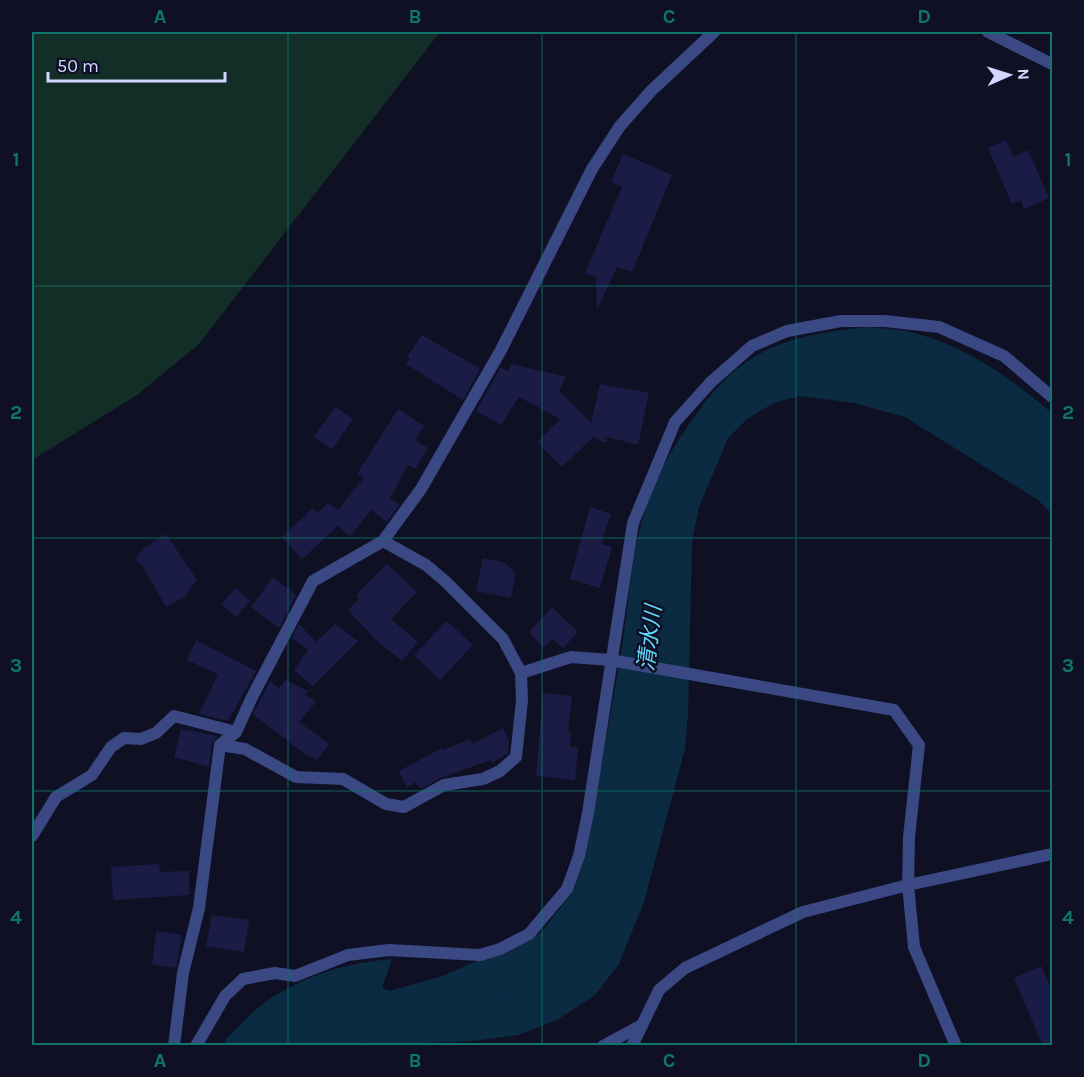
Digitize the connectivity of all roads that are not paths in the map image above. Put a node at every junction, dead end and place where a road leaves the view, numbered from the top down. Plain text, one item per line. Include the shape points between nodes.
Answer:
1 (714, 32) edge
2 (988, 32) edge
3 (1053, 64) edge
4 (1053, 397) edge
5 (383, 541) junction
6 (610, 660) junction
7 (521, 673) junction
8 (236, 732) junction
9 (220, 745) junction
10 (32, 836) edge
11 (1053, 854) edge
12 (908, 885) junction
13 (640, 1026) junction
14 (174, 1046) edge
15 (196, 1046) edge
16 (603, 1046) edge
17 (632, 1046) edge
18 (956, 1046) edge

1 - 5 street via 620,126 592,170 501,350 420,489
2 - 3 street
4 - 6 street via 1004,356 939,327 841,321 787,331 752,346 711,382 675,422 633,523
5 - 7 street via 426,564 445,581 503,639
5 - 8 street via 313,581
6 - 7 street via 571,657
6 - 12 street via 894,710 919,745
6 - 15 street via 579,856 567,889 529,934 480,955 389,951 348,955 295,976 275,973 243,979 225,996
7 - 9 street via 516,757 483,779 444,785 404,807 386,804 343,779 296,777 245,749
8 - 9 street
8 - 10 street via 174,716 156,734 141,739 124,738 111,747 92,775 56,797
9 - 14 street via 199,908 183,973
11 - 12 street
12 - 13 street via 803,912 685,968 659,990
12 - 18 street via 914,947
13 - 16 street
13 - 17 street

